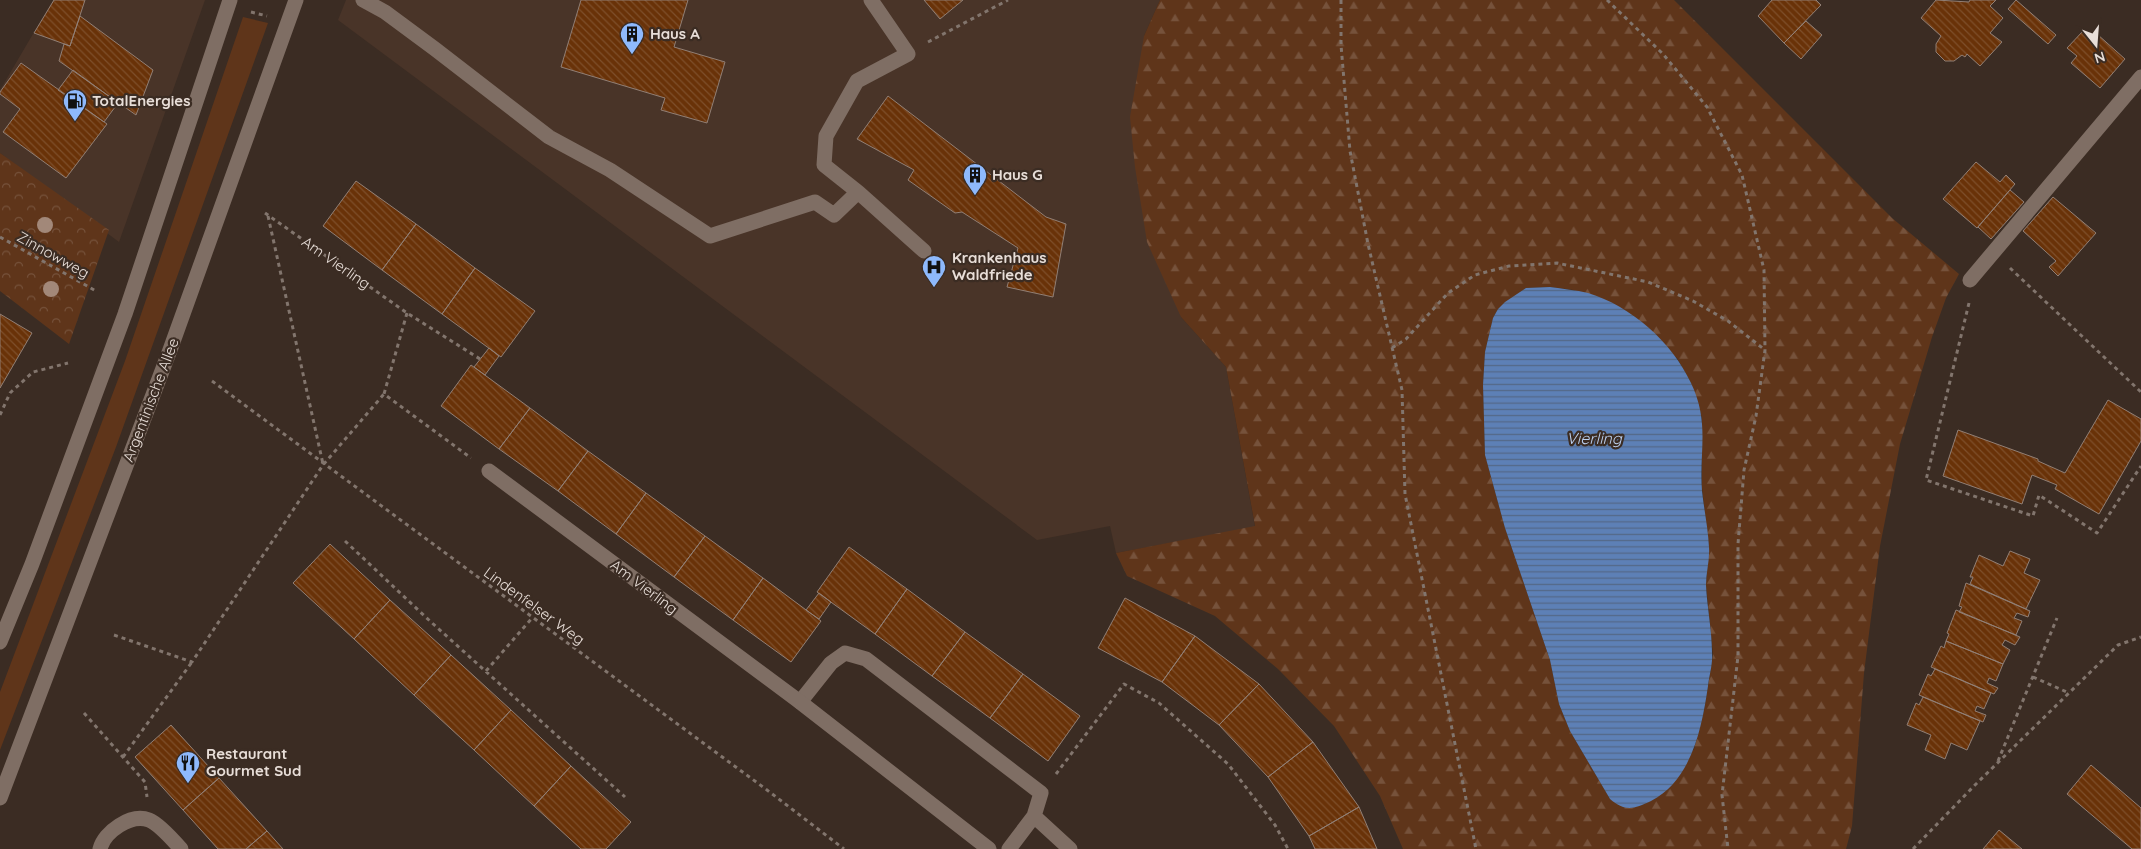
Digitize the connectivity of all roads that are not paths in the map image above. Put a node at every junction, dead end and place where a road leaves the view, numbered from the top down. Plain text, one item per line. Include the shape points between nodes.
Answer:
1 (230, 0) edge
2 (296, 0) edge
3 (363, 0) edge
4 (871, 0) edge
5 (2141, 77) edge
6 (858, 192) junction
7 (924, 251) dead end
8 (1970, 280) road end
9 (489, 471) road end
10 (0, 642) edge
11 (800, 702) junction
12 (0, 798) edge
13 (1034, 816) junction
14 (100, 849) edge
15 (181, 849) edge
16 (989, 849) edge
17 (1009, 849) edge
18 (1070, 849) edge

1 - 10 main road via 125,314
2 - 12 main road, Argentinische Allee via 170,350
3 - 6 main road via 385,12 549,137 610,170 710,236 815,202 834,216
4 - 6 main road via 908,54 857,81 826,136 824,165
5 - 8 main road
6 - 7 main road
9 - 11 main road, Am Vierling
11 - 13 main road via 831,663 845,653 866,659 1041,793
11 - 16 main road, Am Vierling
13 - 17 main road
13 - 18 main road
14 - 15 main road via 102,841 132,820 149,820

